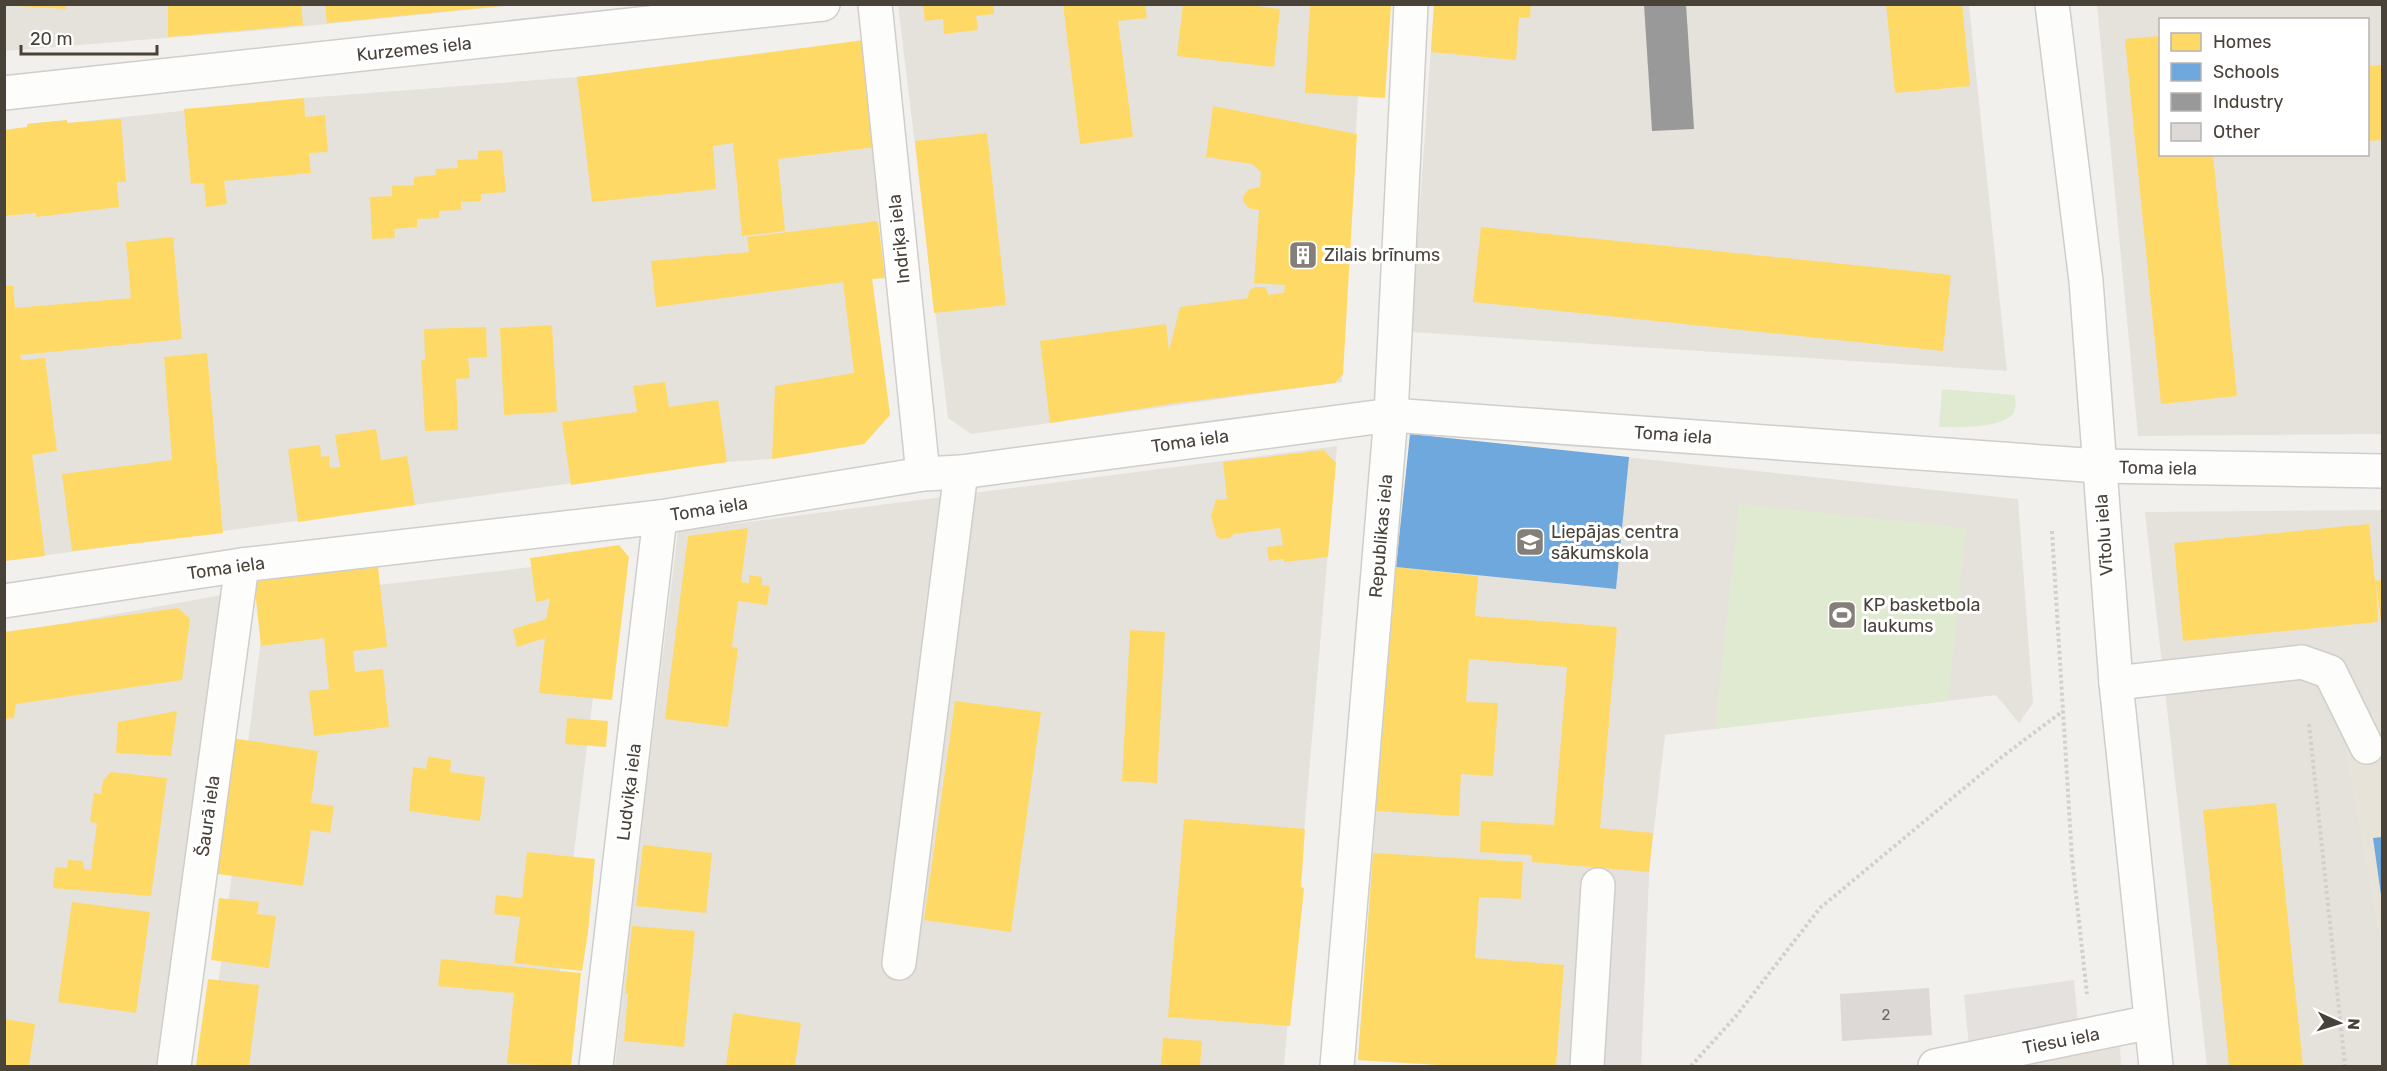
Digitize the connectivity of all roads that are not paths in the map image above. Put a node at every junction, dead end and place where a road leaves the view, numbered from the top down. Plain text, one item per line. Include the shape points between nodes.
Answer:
1 (823, 4) edge
2 (875, 4) edge
3 (1411, 4) edge
4 (2067, 4) edge
5 (2052, 5) edge
6 (4, 93) edge
7 (1391, 414) junction
8 (2099, 466) junction
9 (2382, 471) edge
10 (961, 472) junction
11 (923, 474) junction
12 (660, 517) junction
13 (242, 565) junction
14 (4, 602) edge
15 (2116, 683) junction
16 (2367, 747) dead end
17 (1598, 885) dead end
18 (899, 963) dead end
19 (2151, 1022) junction
20 (174, 1066) edge
21 (596, 1066) edge
22 (1336, 1066) edge
23 (1587, 1066) edge
24 (1935, 1066) edge
25 (2156, 1066) edge

1 - 6 street, Kurzemes iela
2 - 11 street, Indriķa iela
3 - 7 street, Republikas iela
4 - 5 street
5 - 8 street, Vītolu iela via 2086,281
7 - 8 street, Toma iela
7 - 10 street, Toma iela
7 - 22 street, Republikas iela
8 - 9 street, Toma iela
8 - 15 street, Vītolu iela
10 - 11 street, Toma iela
10 - 18 street
11 - 12 street, Toma iela
12 - 13 street, Toma iela
12 - 21 street, Ludviķa iela
13 - 14 street, Toma iela
13 - 20 street, Šaurā iela
15 - 16 street via 2302,663 2330,672
15 - 19 street, Vītolu iela
17 - 23 street
19 - 24 street, Tiesu iela
19 - 25 street, Vītolu iela

